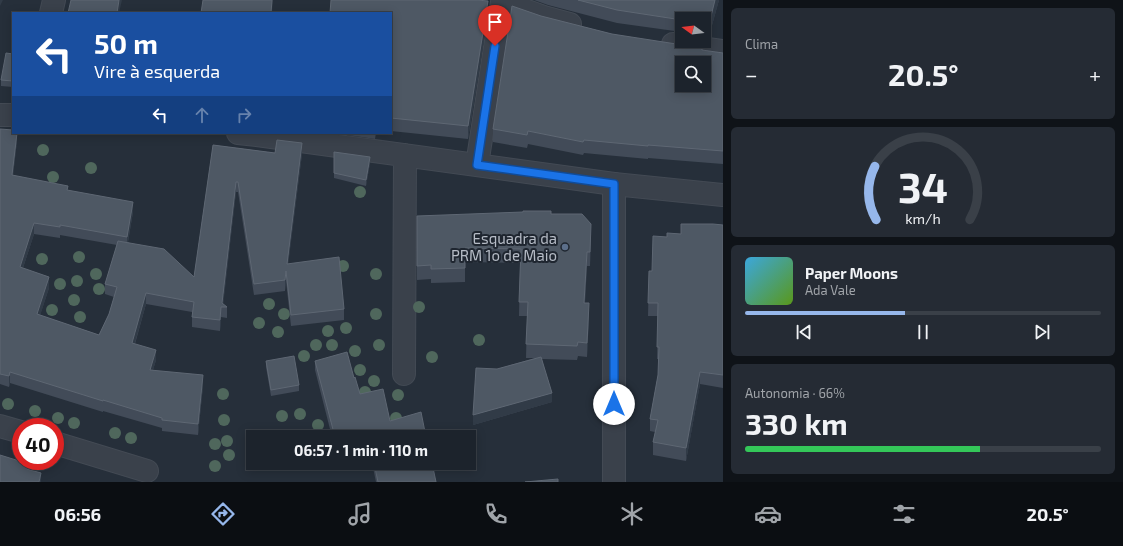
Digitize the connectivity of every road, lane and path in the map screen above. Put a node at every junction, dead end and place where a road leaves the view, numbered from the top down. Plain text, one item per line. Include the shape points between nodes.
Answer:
1 (54, 0) edge
2 (499, 1) edge
3 (51, 12) edge
4 (586, 28) edge
5 (653, 41) edge
6 (723, 51) edge
7 (0, 115) edge
8 (12, 115) edge
9 (246, 134) edge
10 (405, 155) junction
11 (477, 165) junction
12 (614, 184) junction
13 (723, 195) edge
14 (404, 374) dead end
15 (0, 426) edge
16 (12, 429) edge
17 (64, 446) edge
18 (147, 471) dead end
19 (614, 482) edge

1 - 3 street
2 - 4 street
2 - 11 street
5 - 6 street
7 - 8 street
9 - 10 street
10 - 11 street
10 - 14 street
11 - 12 street
12 - 13 street
12 - 19 street
15 - 16 street
17 - 18 street

